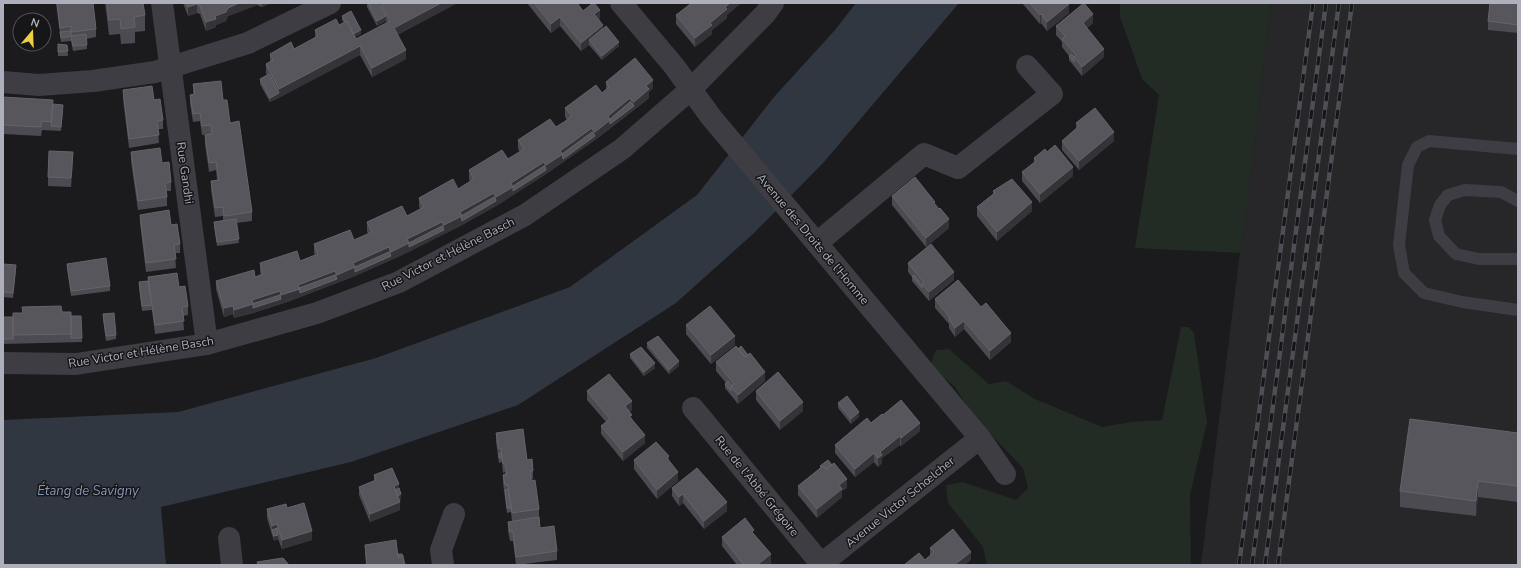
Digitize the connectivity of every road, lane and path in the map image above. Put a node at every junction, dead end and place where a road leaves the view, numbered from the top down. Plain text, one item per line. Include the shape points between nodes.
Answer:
1 (162, 3) edge
2 (330, 3) edge
3 (621, 3) edge
4 (773, 3) edge
5 (1027, 66) dead end
6 (170, 67) junction
7 (3, 82) edge
8 (691, 89) junction
9 (1518, 149) edge
10 (1518, 201) edge
11 (817, 243) junction
12 (1518, 259) edge
13 (1518, 310) edge
14 (207, 344) junction
15 (3, 363) edge
16 (693, 408) dead end
17 (980, 438) junction
18 (1005, 474) dead end
19 (454, 514) dead end
20 (229, 538) dead end
21 (232, 565) edge
22 (443, 565) edge
23 (821, 565) edge

1 - 6 street, Rue Gandhi
2 - 6 street via 248,43
3 - 8 street, Avenue des Droits de l'Homme
4 - 8 street, Rue Victor et Hélène Basch
5 - 11 street via 1052,94 958,168 924,154
6 - 7 street via 155,72 93,81 39,85
6 - 14 street, Rue Gandhi
8 - 11 street, Avenue des Droits de l'Homme via 711,117
8 - 14 street, Rue Victor et Hélène Basch via 622,149 525,215 468,247 398,282 317,313
9 - 13 lane via 1429,141 1417,147 1408,165 1399,245 1404,273 1424,293 1462,302
10 - 12 lane via 1501,192 1465,190 1448,195 1440,205 1435,220 1439,236 1456,254 1479,259
11 - 17 street, Avenue des Droits de l'Homme
14 - 15 street, Rue Victor et Hélène Basch via 76,364
16 - 23 street, Rue de l'Abbé Grégoire
17 - 18 street, Avenue des Droits de l'Homme
17 - 23 street, Avenue Victor Schœlcher
19 - 22 street via 441,550
20 - 21 street

